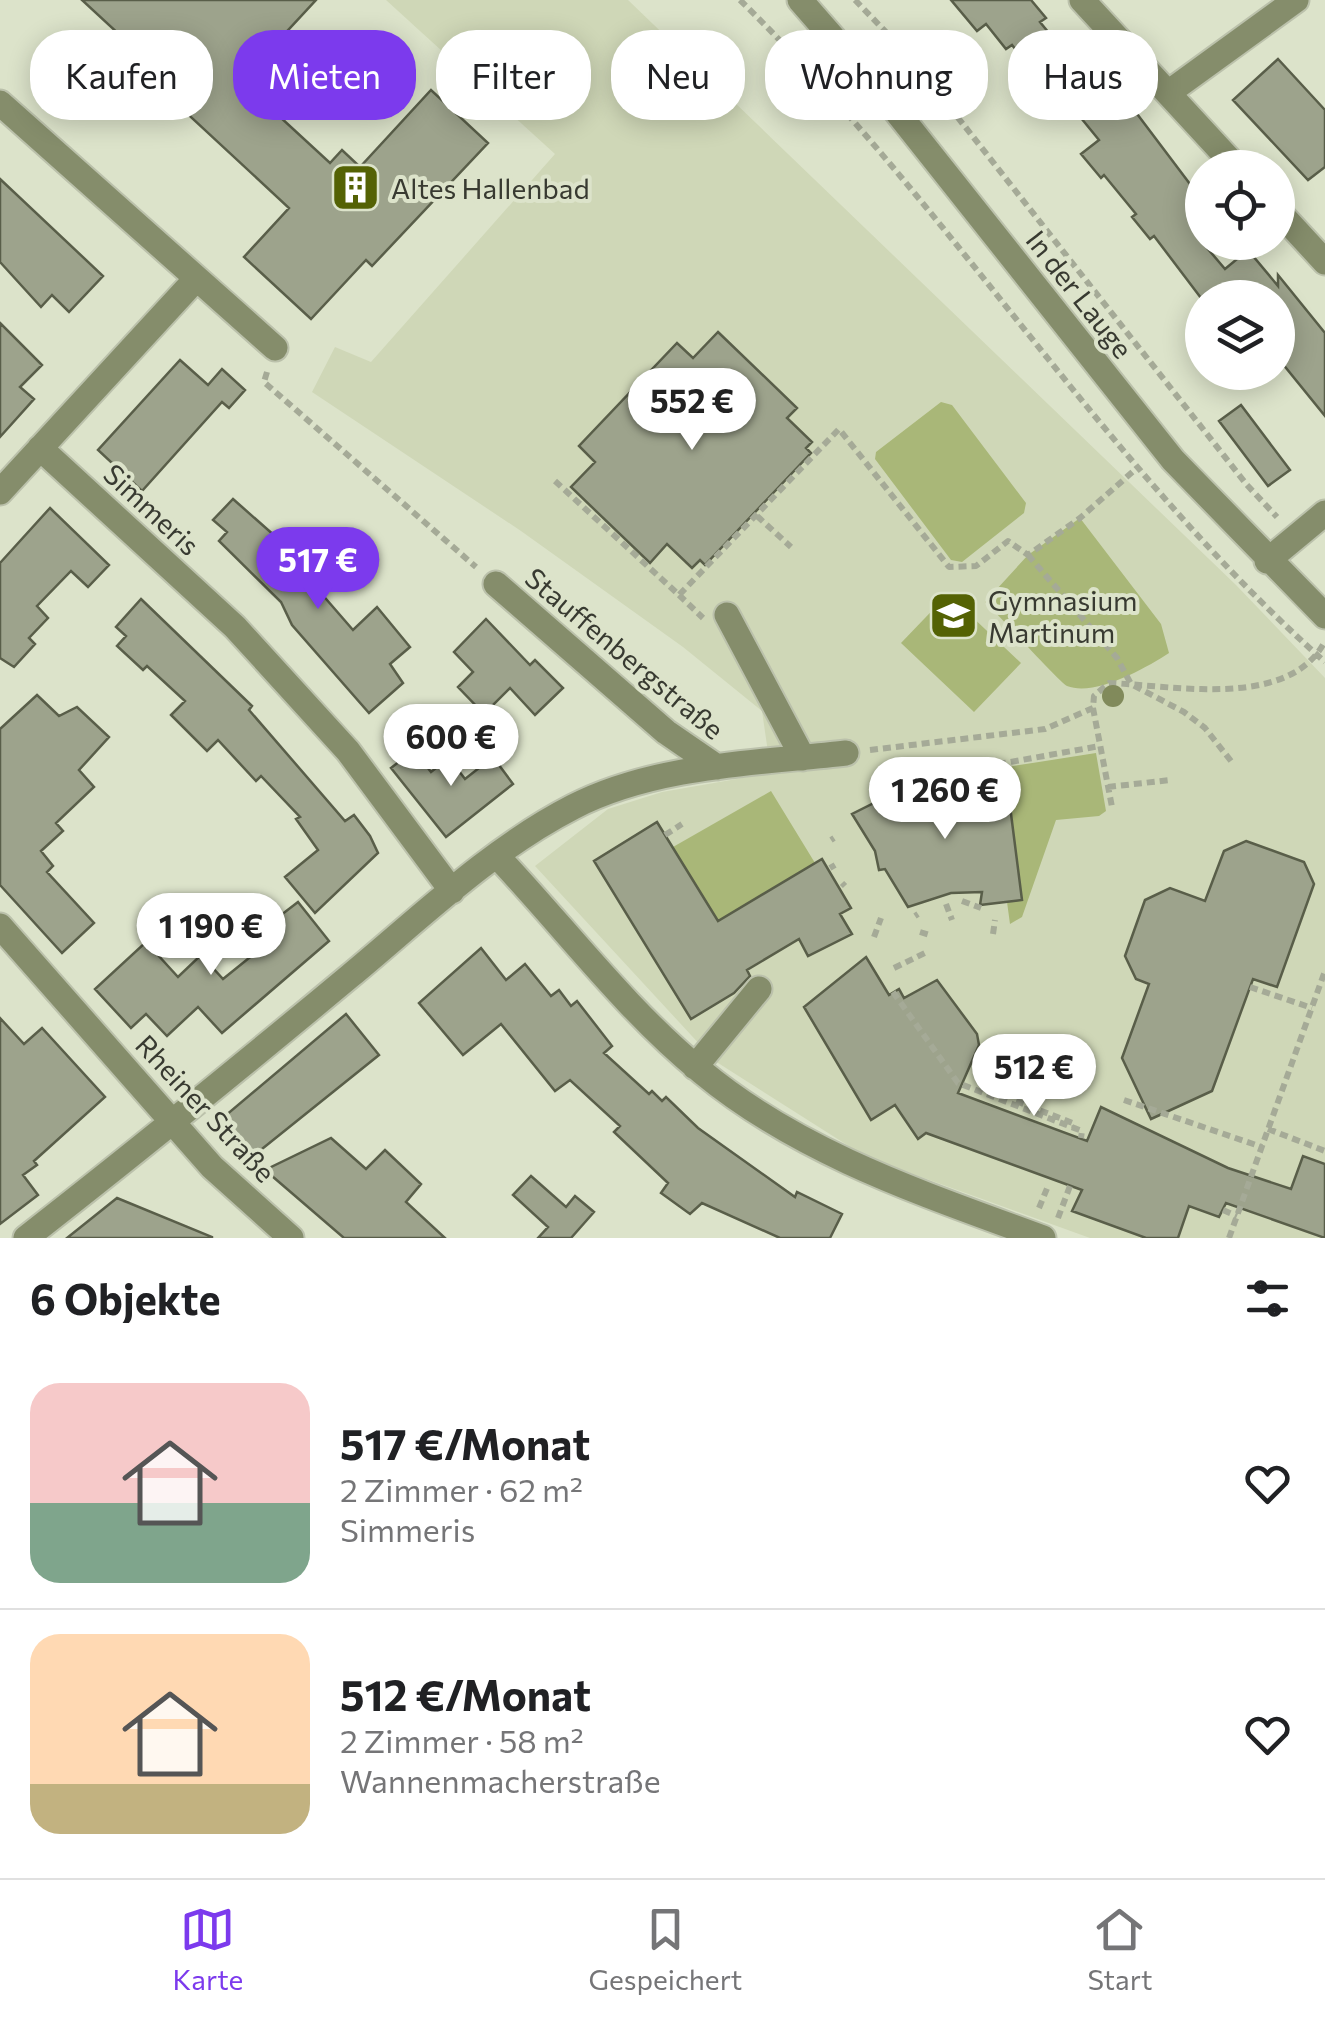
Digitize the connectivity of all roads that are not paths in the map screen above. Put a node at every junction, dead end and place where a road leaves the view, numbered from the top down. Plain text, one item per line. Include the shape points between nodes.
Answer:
1 (800, 0) edge
2 (1082, 0) edge
3 (1296, 0) edge
4 (1168, 94) junction
5 (0, 103) edge
6 (1220, 150) edge
7 (1295, 229) edge
8 (1325, 262) edge
9 (196, 279) junction
10 (275, 348) road end
11 (40, 448) junction
12 (0, 492) edge
13 (1325, 513) edge
14 (1266, 560) junction
15 (496, 584) road end
16 (727, 615) dead end
17 (1325, 616) edge
18 (846, 753) road end
19 (803, 758) junction
20 (717, 767) junction
21 (498, 856) junction
22 (452, 891) junction
23 (0, 926) edge
24 (759, 989) dead end
25 (695, 1066) junction
26 (175, 1122) junction
27 (1050, 1229) edge
28 (26, 1238) edge
29 (291, 1238) edge

1 - 14 street, In der Lauge via 890,102 1174,460
2 - 4 street
3 - 4 street
4 - 6 street
5 - 9 street
7 - 8 street
9 - 10 street
9 - 11 street
11 - 12 street
11 - 22 street, Simmeris via 236,627 348,752
13 - 14 street
14 - 17 street, In der Lauge
15 - 20 street, Stauffenbergstraße via 666,732
16 - 19 street
18 - 19 street, Stauffenbergstraße
19 - 20 street, Stauffenbergstraße
20 - 21 street, Stauffenbergstraße via 628,786 573,807
21 - 22 street, Stauffenbergstraße
21 - 25 street via 654,1030
22 - 26 street, Stauffenbergstraße
23 - 26 street, Rheiner Straße
24 - 25 street
25 - 27 street via 860,1170
26 - 28 street, Stauffenbergstraße
26 - 29 street, Rheiner Straße via 212,1167

